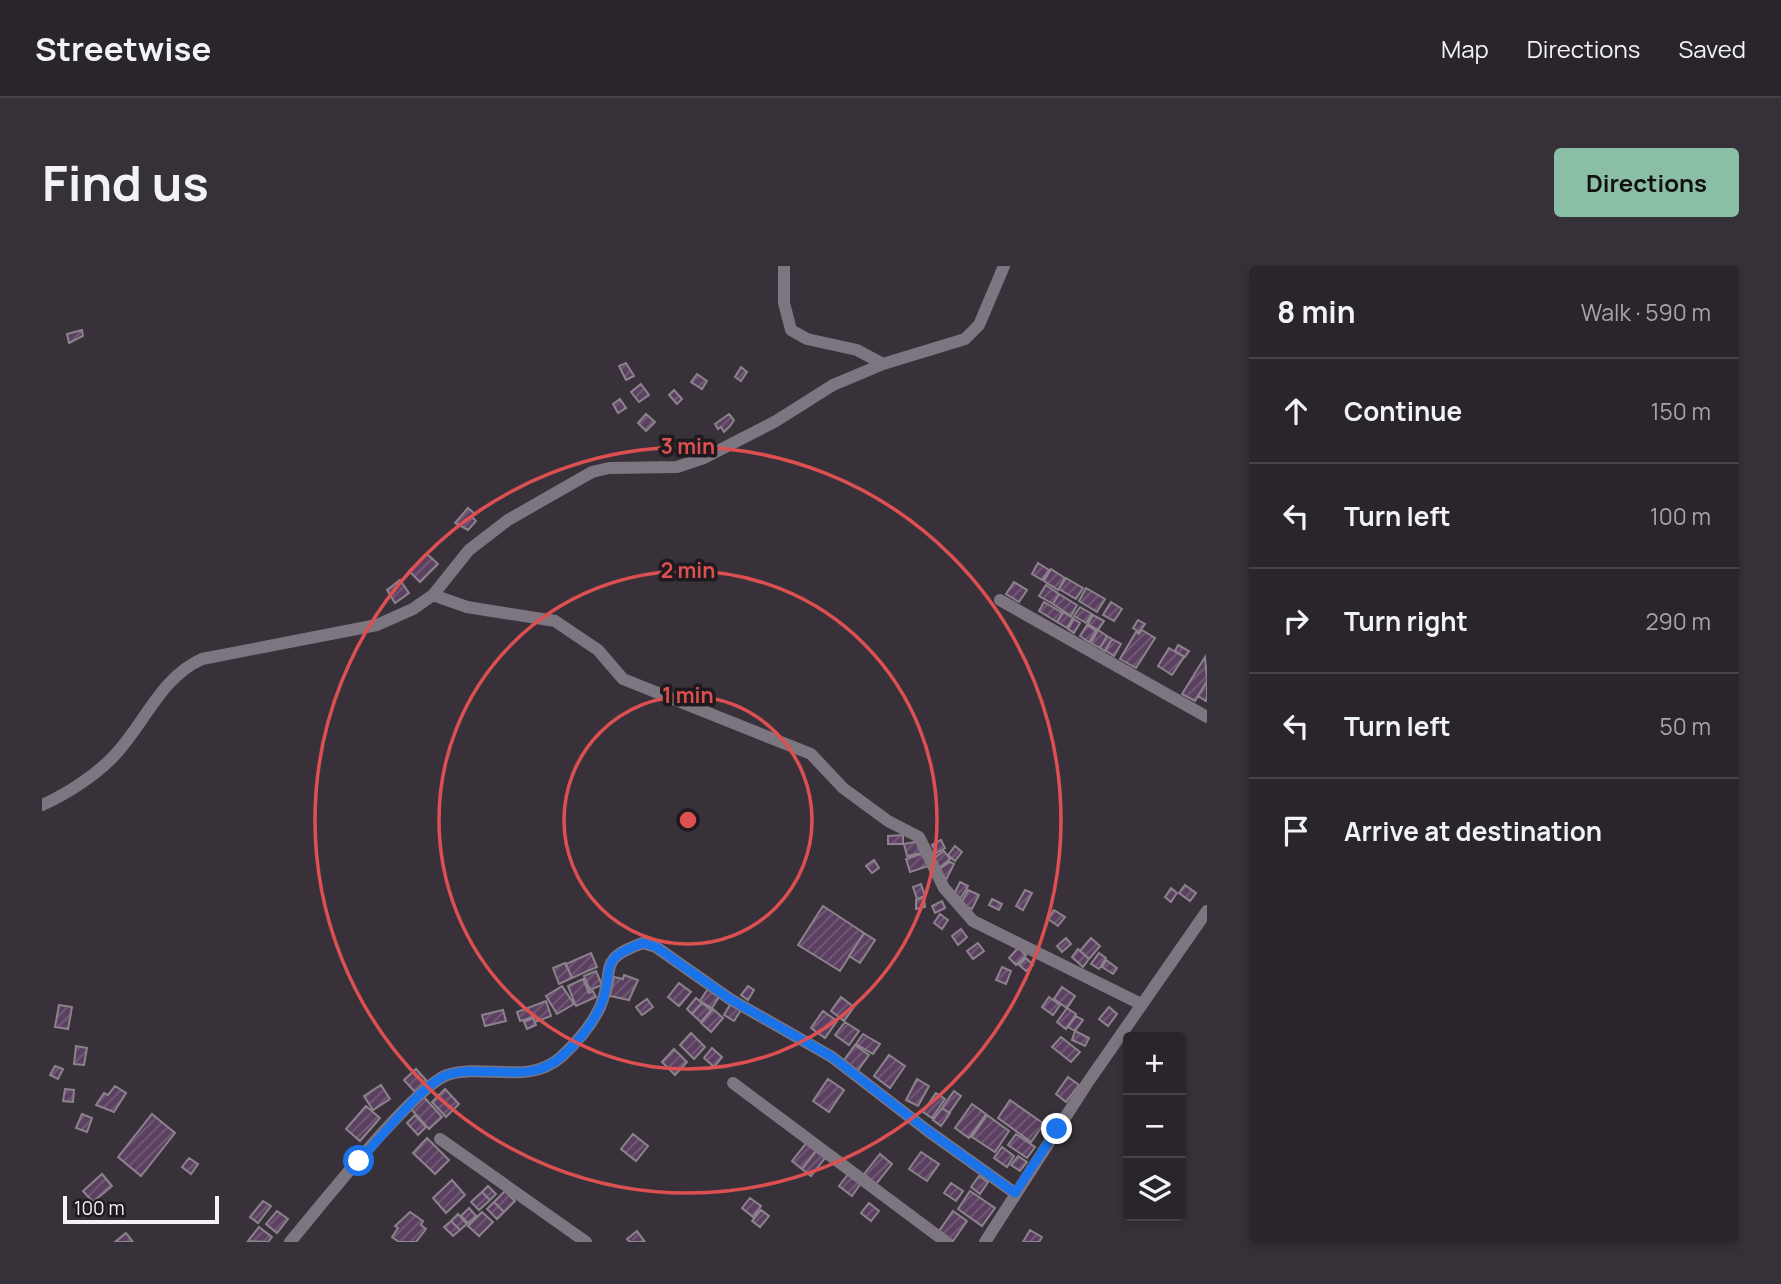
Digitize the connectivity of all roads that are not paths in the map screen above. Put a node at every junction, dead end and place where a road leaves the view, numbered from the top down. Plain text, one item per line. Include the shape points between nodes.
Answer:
1 (784, 266) edge
2 (1004, 266) edge
3 (883, 364) junction
4 (433, 595) junction
5 (1000, 600) dead end
6 (1207, 717) edge
7 (42, 805) edge
8 (1207, 911) edge
9 (1141, 1004) junction
10 (733, 1083) dead end
11 (440, 1139) dead end
12 (1015, 1193) junction
13 (988, 1241) edge
14 (290, 1242) edge
15 (586, 1242) edge
16 (946, 1242) edge

1 - 3 street via 784,303 791,330 807,339 857,350
2 - 3 street via 974,332 965,339
3 - 4 street via 833,386 704,458 665,469 592,472 547,495 469,550
4 - 7 street via 377,625 202,659 186,667 110,760
4 - 9 street via 467,607 555,621 598,650 623,679 811,754 843,788 919,838 944,888 973,920
5 - 6 street
8 - 9 street
9 - 12 street
10 - 16 street
11 - 15 street
12 - 13 street
12 - 14 street via 832,1057 643,943 614,956 600,1007 560,1058 530,1072 456,1074 436,1082 359,1161

